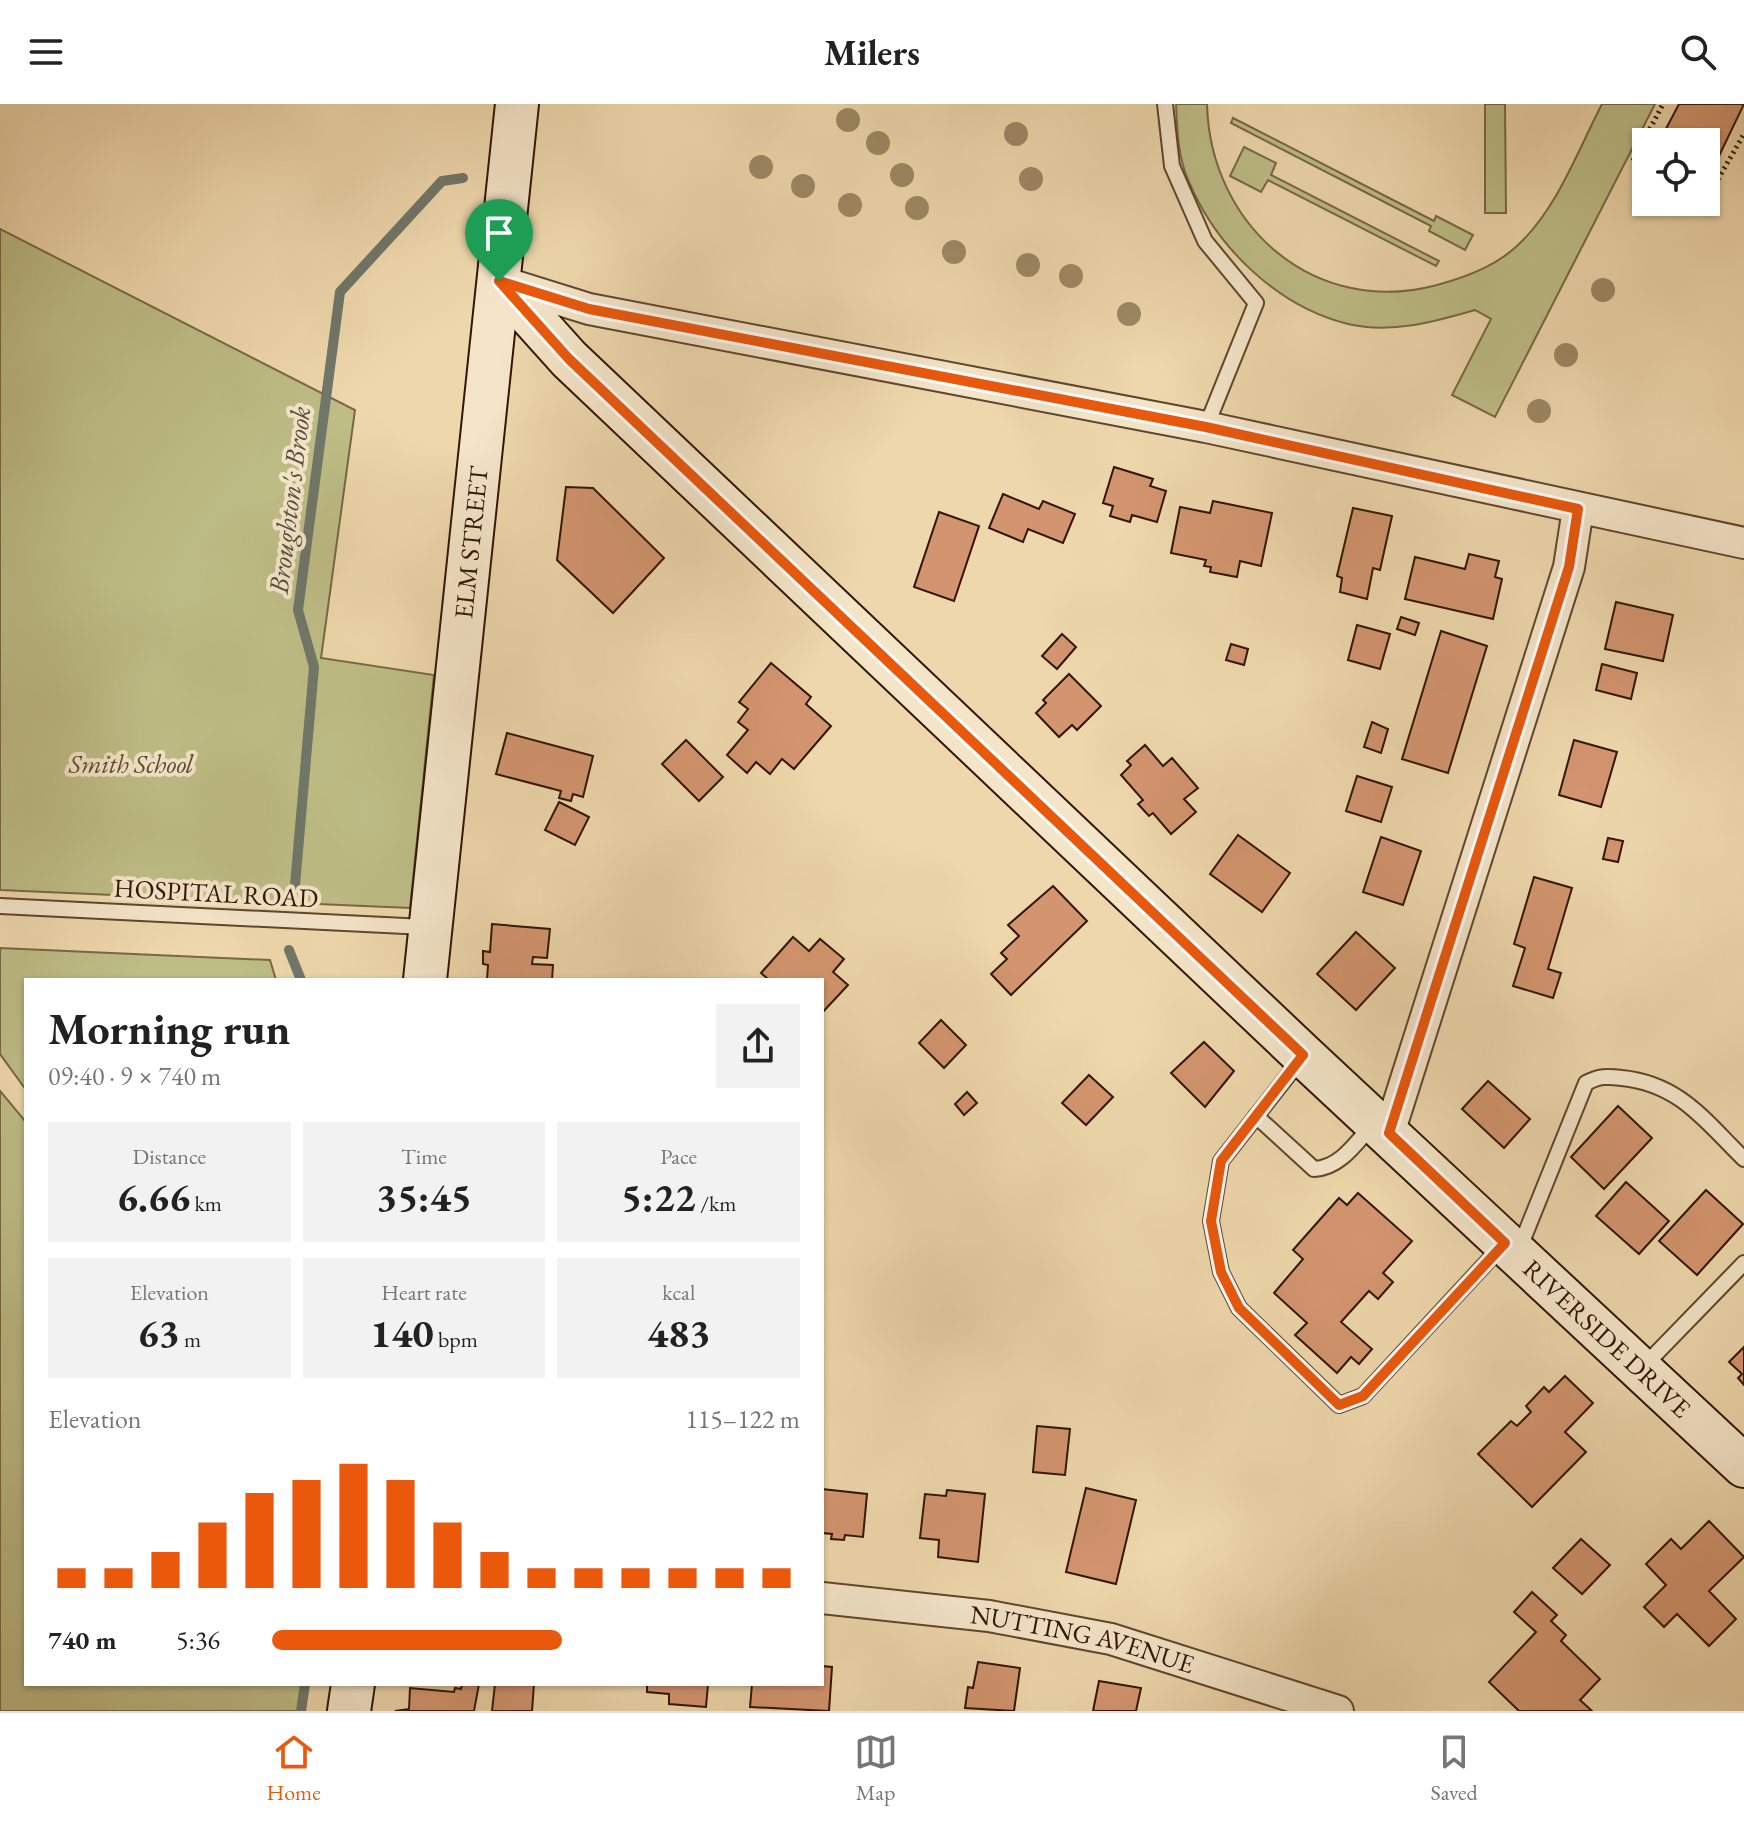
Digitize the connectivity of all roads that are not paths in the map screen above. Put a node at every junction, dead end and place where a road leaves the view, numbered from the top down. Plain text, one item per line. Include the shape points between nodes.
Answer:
1 (517, 104) edge
2 (1165, 104) edge
3 (499, 281) junction
4 (1206, 427) junction
5 (1578, 509) junction
6 (1744, 543) edge
7 (0, 906) edge
8 (430, 927) junction
9 (425, 978) edge
10 (1303, 1055) junction
11 (1256, 1116) junction
12 (1382, 1127) junction
13 (1744, 1159) edge
14 (1511, 1249) junction
15 (1744, 1263) edge
16 (1641, 1370) junction
17 (1744, 1466) edge
18 (824, 1598) edge
19 (353, 1686) edge
20 (349, 1711) edge
21 (1338, 1711) edge

1 - 3 street, ELM STREET
2 - 4 lane via 1172,166 1205,241 1256,303
3 - 4 street via 589,309
3 - 8 street, ELM STREET
3 - 10 street, RIVERSIDE DRIVE via 569,359
4 - 5 street
5 - 6 street
5 - 12 street via 1569,567
7 - 8 lane, HOSPITAL ROAD
8 - 9 street, ELM STREET
10 - 11 lane
10 - 12 street, RIVERSIDE DRIVE
11 - 12 lane via 1314,1169 1340,1160
11 - 14 lane via 1221,1161 1211,1221 1221,1272 1239,1308 1339,1405 1363,1396
12 - 14 street, RIVERSIDE DRIVE
13 - 14 lane via 1688,1103 1663,1086 1599,1076 1586,1083
14 - 16 street, RIVERSIDE DRIVE
15 - 16 lane
16 - 17 street, RIVERSIDE DRIVE
18 - 21 street, NUTTING AVENUE via 989,1616 1111,1639
19 - 20 street

